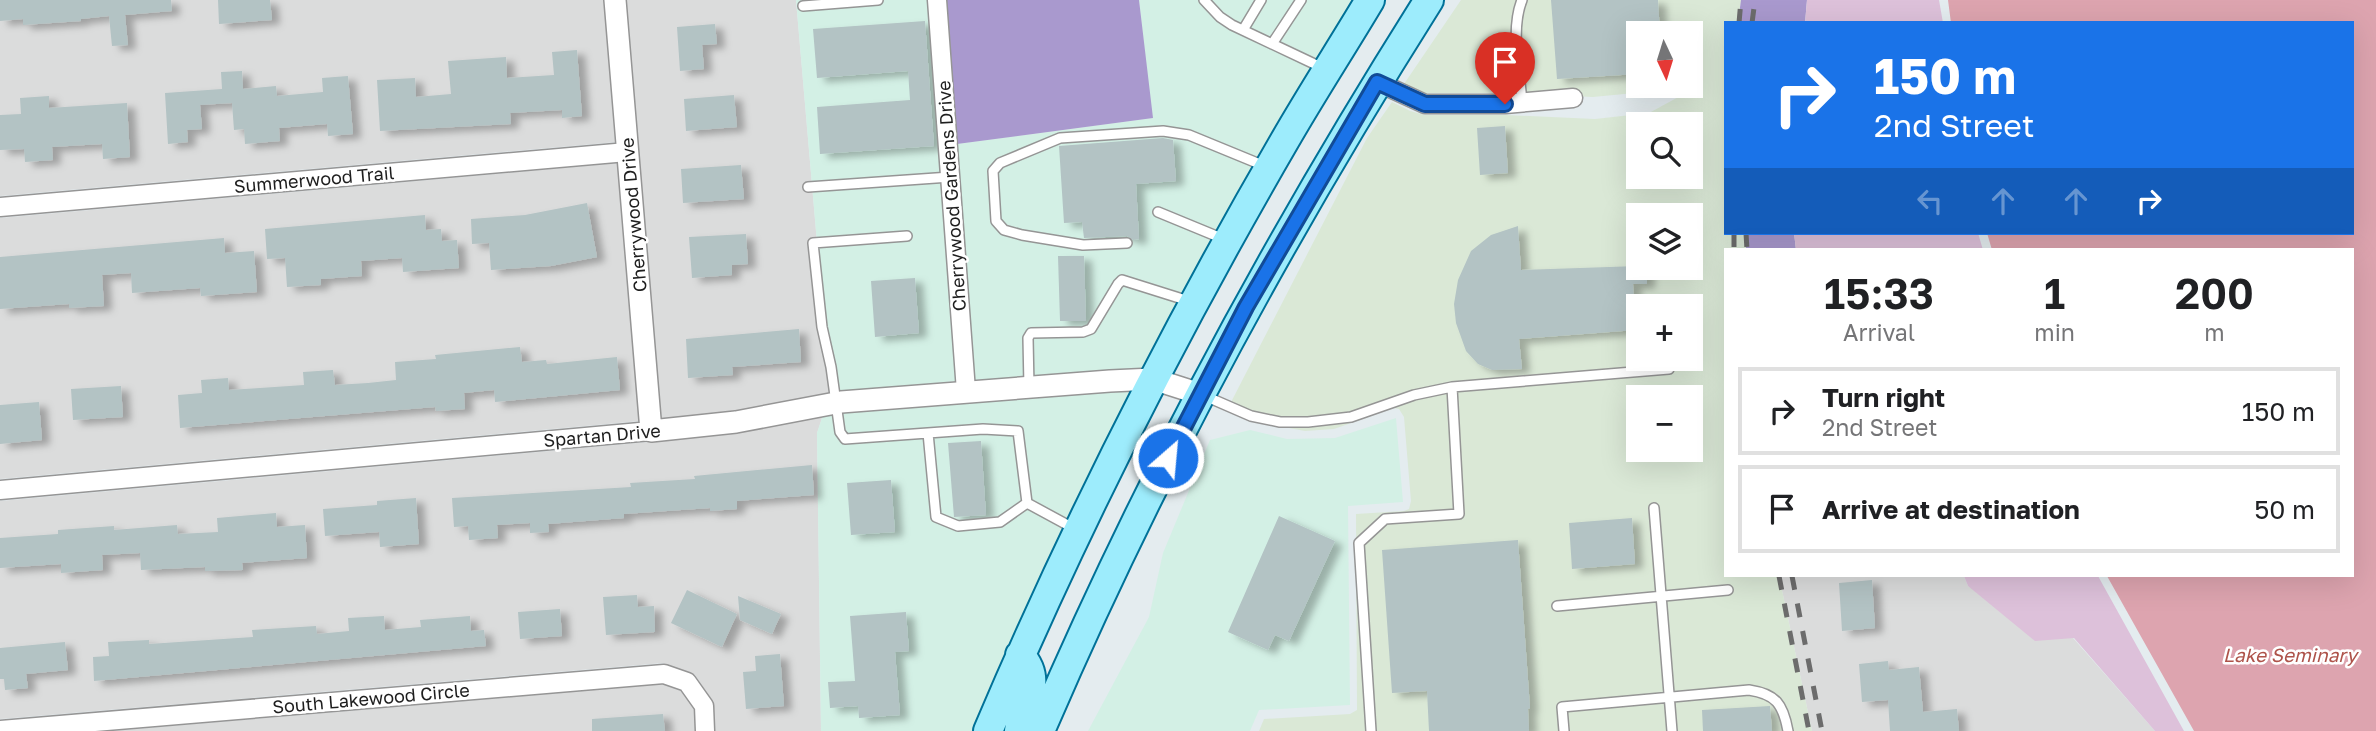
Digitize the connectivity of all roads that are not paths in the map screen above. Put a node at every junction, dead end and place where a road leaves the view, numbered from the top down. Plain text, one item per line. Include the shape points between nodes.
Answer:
1 (615, 0) edge
2 (878, 0) edge
3 (937, 0) edge
4 (1204, 0) edge
5 (1261, 0) edge
6 (1301, 0) edge
7 (1370, 0) edge
8 (1429, 0) edge
9 (1522, 0) edge
10 (803, 6) dead end
11 (1243, 30) junction
12 (1272, 44) junction
13 (1327, 71) junction
14 (1377, 82) junction
15 (1573, 98) dead end
16 (1522, 103) junction
17 (627, 152) junction
18 (1269, 168) junction
19 (950, 177) junction
20 (808, 187) dead end
21 (0, 206) edge
22 (1158, 212) dead end
23 (907, 236) dead end
24 (1228, 241) junction
25 (1127, 243) dead end
26 (1194, 303) junction
27 (1645, 371) edge
28 (1153, 379) junction
29 (1030, 387) junction
30 (1452, 387) junction
31 (966, 391) junction
32 (1200, 394) junction
33 (836, 403) junction
34 (651, 431) junction
35 (928, 433) junction
36 (0, 490) edge
37 (1027, 503) junction
38 (1654, 508) dead end
39 (1077, 530) junction
40 (1728, 590) dead end
41 (1661, 595) junction
42 (1557, 606) dead end
43 (1020, 655) junction
44 (1670, 697) junction
45 (0, 730) edge
46 (705, 731) edge
47 (988, 731) edge
48 (1019, 731) edge
49 (1040, 731) edge
50 (1371, 731) edge
51 (1564, 731) edge
52 (1672, 731) edge
53 (1788, 731) edge

1 - 17 street, Cherrywood Drive
2 - 10 lane
3 - 19 street, Cherrywood Gardens Drive
4 - 11 lane via 1220,18
5 - 11 lane
6 - 12 lane
7 - 13 main road
8 - 14 main road
9 - 16 lane via 1517,36
11 - 12 lane
12 - 13 lane
13 - 18 main road
14 - 16 street via 1425,104
14 - 32 main road
15 - 16 street
17 - 21 street, Summerwood Trail
17 - 34 street, Cherrywood Drive
18 - 24 main road
18 - 25 lane via 1189,135 1163,131 1060,138 1000,163 993,171 996,220 1004,230 1083,245
19 - 20 lane
19 - 31 street, Cherrywood Gardens Drive
22 - 24 lane
23 - 33 lane via 813,243
24 - 26 main road
26 - 28 main road
26 - 29 lane via 1122,280 1091,328 1031,333
27 - 30 lane
28 - 29 street, Spartan Drive
28 - 32 street, Spartan Drive
28 - 39 main road
29 - 31 street, Spartan Drive
30 - 32 lane via 1351,417 1308,422 1251,416
30 - 50 lane via 1459,514 1385,519 1359,543
31 - 33 street, Spartan Drive
32 - 49 main road via 1121,550
33 - 34 street, Spartan Drive via 736,422
33 - 35 lane via 845,439
34 - 36 street, Spartan Drive
35 - 37 lane via 1018,431
35 - 37 lane via 936,517 958,526 1000,522
37 - 39 lane
38 - 41 lane
39 - 43 main road
40 - 41 lane
41 - 42 lane
41 - 44 lane
43 - 47 main road
43 - 48 main road via 1030,666 1032,678
44 - 51 lane via 1562,707
44 - 52 lane
44 - 53 lane via 1749,690 1767,693 1778,702
45 - 46 street, South Lakewood Circle via 664,674 687,682 704,706

